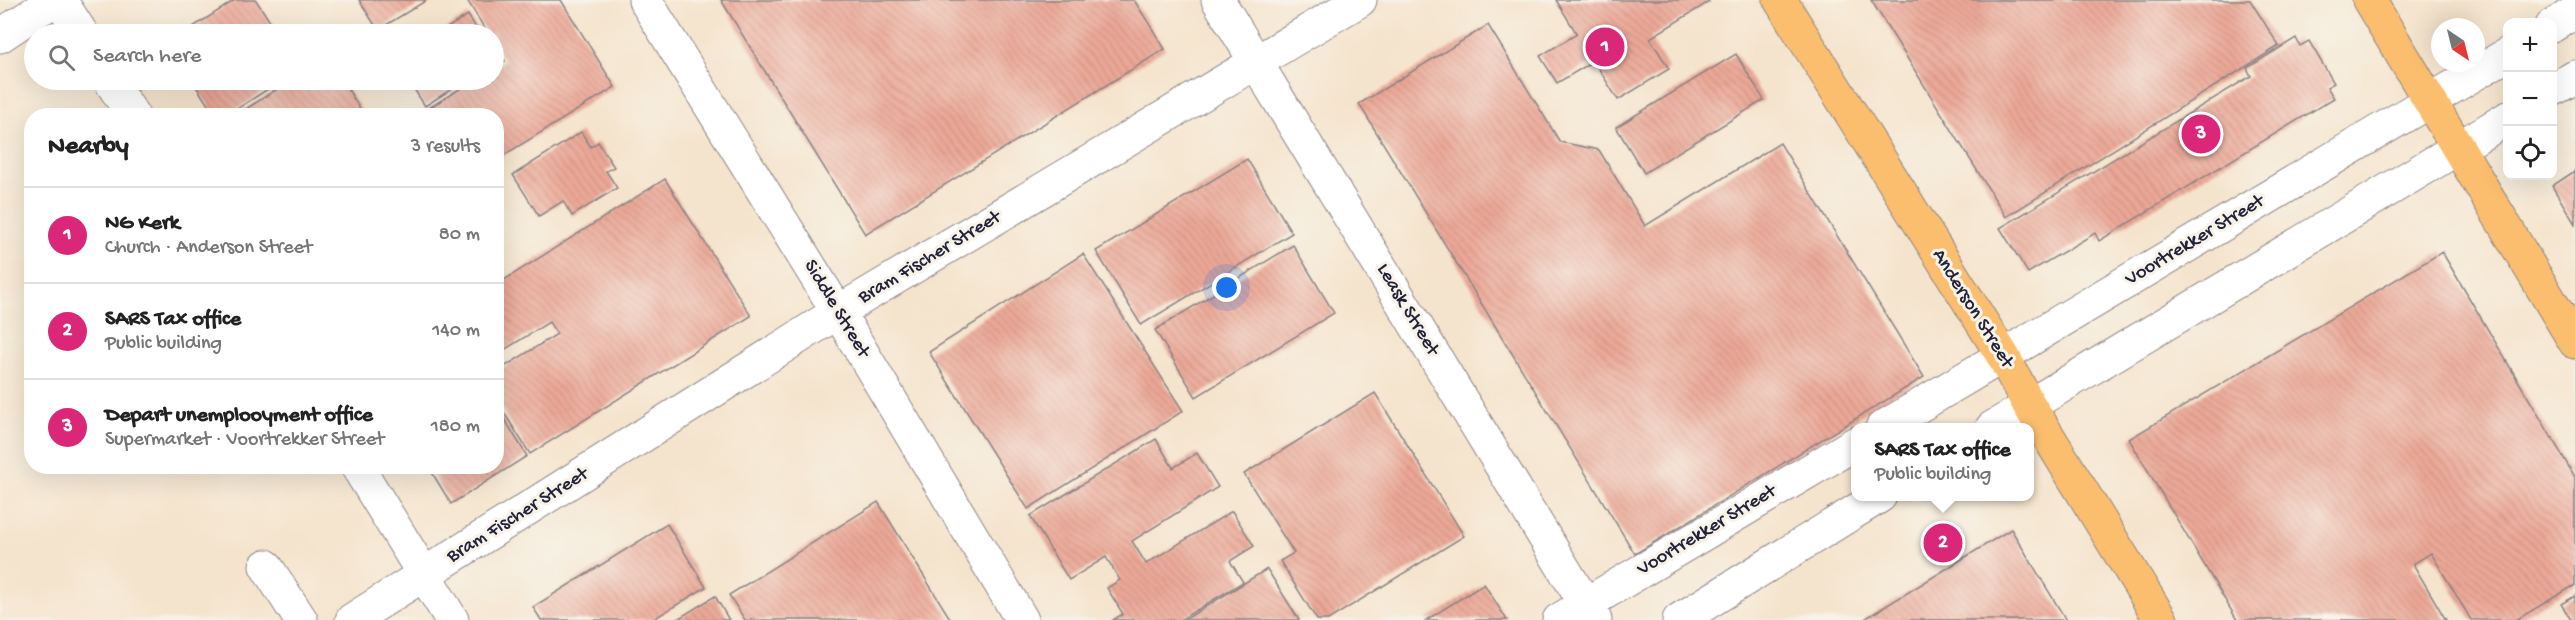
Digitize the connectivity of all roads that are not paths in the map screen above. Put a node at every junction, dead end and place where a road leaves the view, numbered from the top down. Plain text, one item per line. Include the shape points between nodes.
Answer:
1 (54, 0) edge
2 (60, 0) edge
3 (645, 0) edge
4 (1218, 0) edge
5 (1360, 0) edge
6 (1780, 0) edge
7 (2368, 0) edge
8 (2575, 12) edge
9 (2557, 23) edge
10 (76, 24) edge
11 (0, 36) edge
12 (2503, 57) edge
13 (1257, 64) junction
14 (2575, 77) edge
15 (2557, 88) edge
16 (116, 90) edge
17 (2430, 102) junction
18 (128, 108) edge
19 (2503, 121) edge
20 (2457, 148) junction
21 (838, 312) junction
22 (2575, 342) edge
23 (2003, 356) junction
24 (2029, 405) junction
25 (1890, 423) edge
26 (2000, 423) edge
27 (1851, 446) edge
28 (362, 474) edge
29 (1872, 501) edge
30 (266, 566) dead end
31 (426, 574) junction
32 (1580, 614) edge
33 (301, 620) edge
34 (352, 620) edge
35 (452, 620) edge
36 (1022, 620) edge
37 (1679, 620) edge
38 (2161, 620) edge

1 - 11 street
2 - 10 street
3 - 21 street, Siddle Street
4 - 13 street, Leask Street
5 - 13 street, Bram Fischer Street
6 - 23 main road, Anderson Street
7 - 17 main road
8 - 9 street
12 - 17 street, Voortrekker Street
13 - 21 street, Bram Fischer Street
13 - 32 street, Leask Street
14 - 15 street
16 - 18 street
17 - 20 main road
17 - 23 street, Voortrekker Street
19 - 20 street
20 - 22 main road
20 - 24 street
21 - 31 street, Bram Fischer Street
21 - 36 street, Siddle Street
23 - 24 main road, Anderson Street
23 - 25 street, Voortrekker Street
24 - 26 street
24 - 38 main road, Anderson Street
27 - 32 street, Voortrekker Street
28 - 31 street
29 - 37 street
30 - 33 street
31 - 34 street, Bram Fischer Street
31 - 35 street

